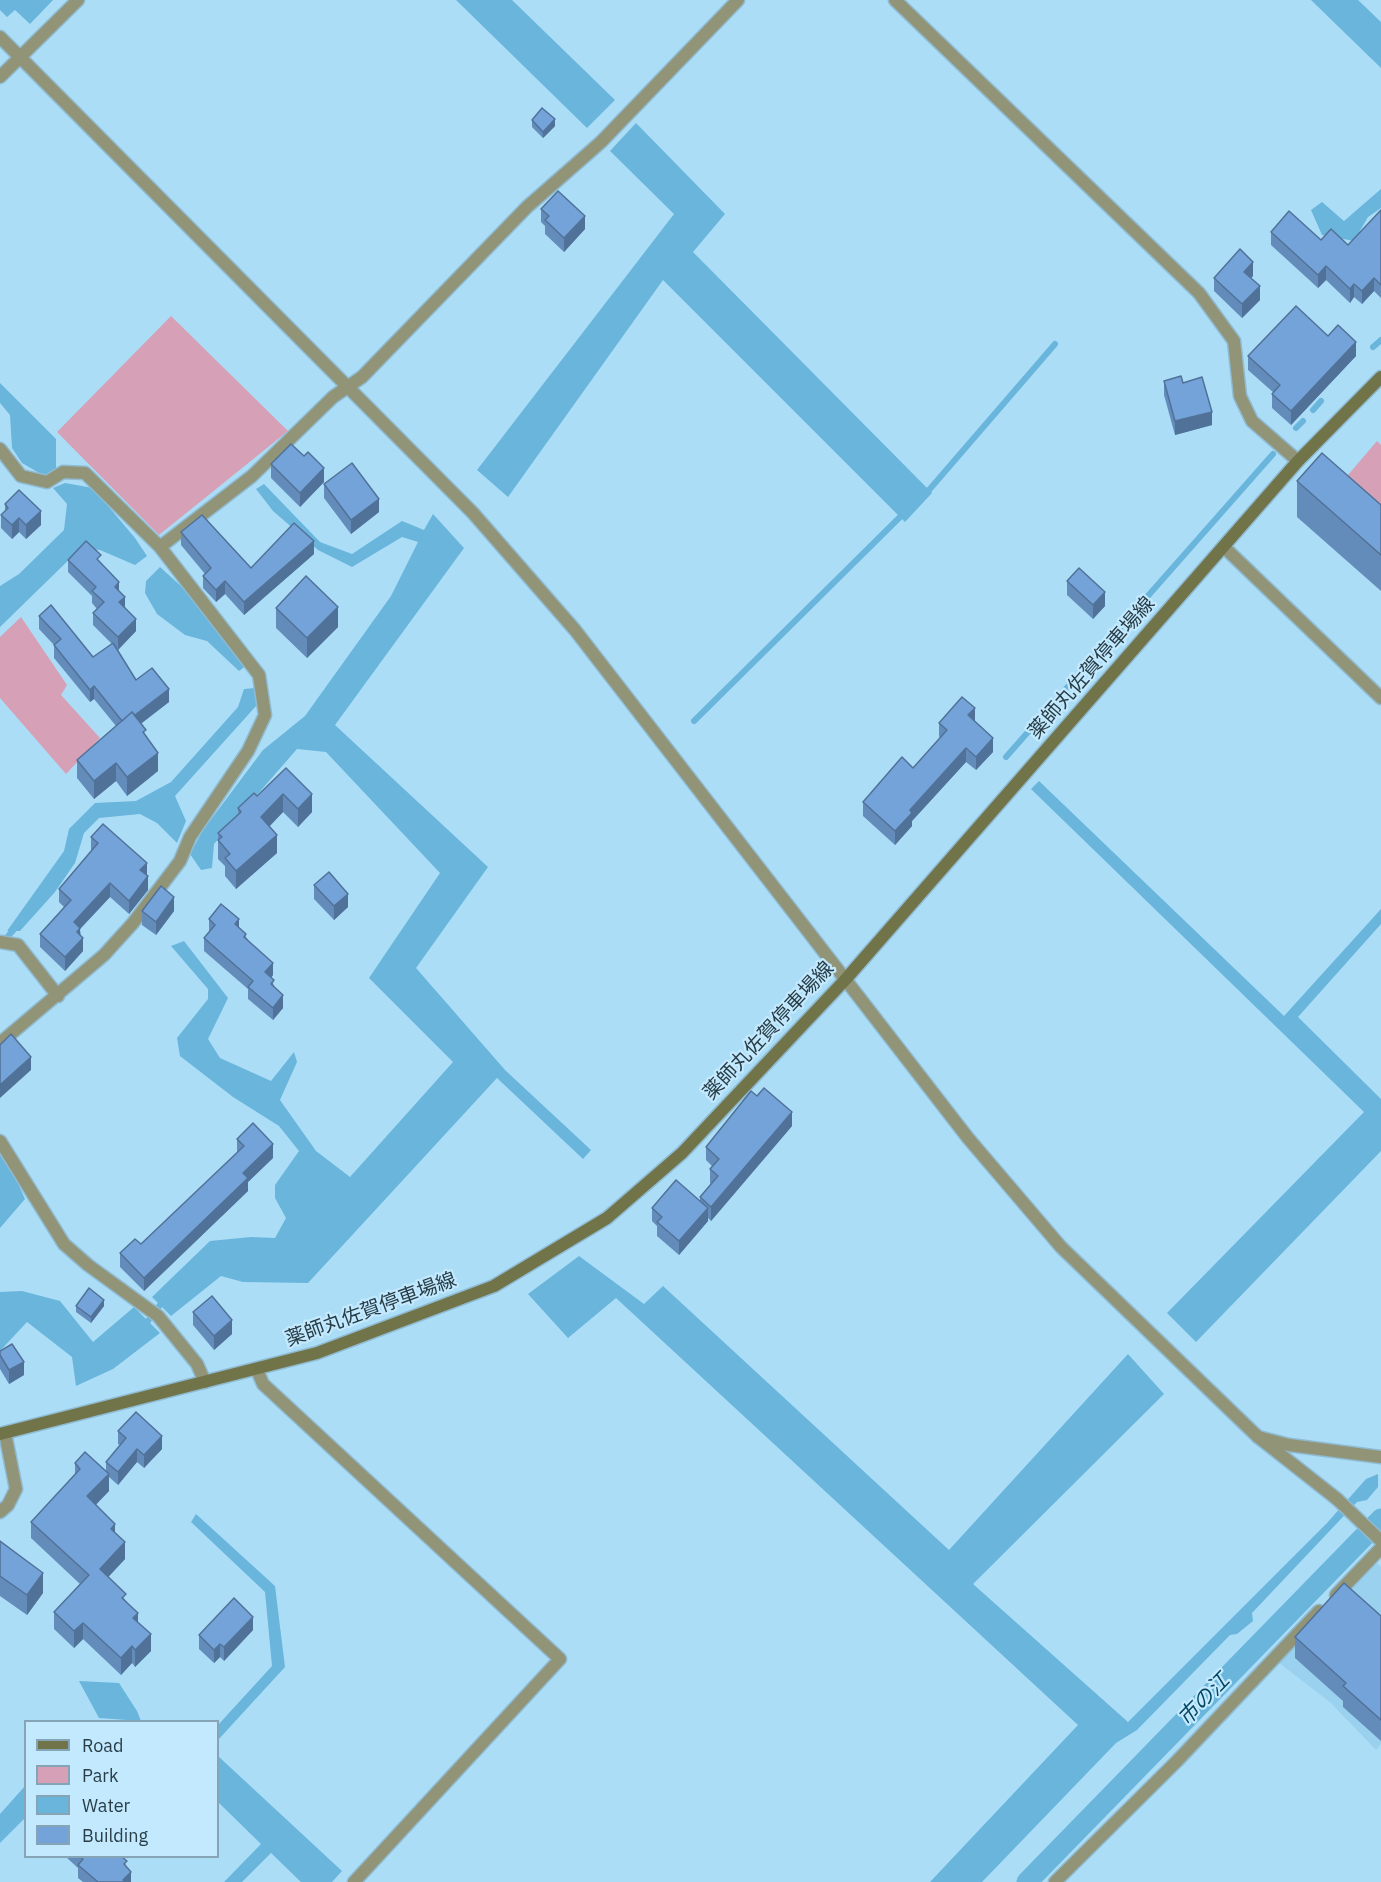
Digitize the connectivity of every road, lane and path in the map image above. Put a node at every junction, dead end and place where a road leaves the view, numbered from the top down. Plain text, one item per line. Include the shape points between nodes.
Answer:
1 (78, 0) edge
2 (738, 0) edge
3 (895, 0) edge
4 (0, 37) edge
5 (21, 57) junction
6 (0, 77) edge
7 (1381, 377) edge
8 (348, 387) junction
9 (0, 449) edge
10 (1298, 461) junction
11 (160, 547) junction
12 (1224, 547) junction
13 (1381, 698) edge
14 (0, 942) edge
15 (845, 980) junction
16 (58, 996) junction
17 (0, 1043) edge
18 (0, 1141) edge
19 (257, 1370) junction
20 (205, 1382) junction
21 (3, 1434) edge
22 (1257, 1436) junction
23 (1381, 1457) edge
24 (0, 1512) edge
25 (1381, 1541) edge
26 (1381, 1548) edge
27 (354, 1882) edge
28 (1055, 1882) edge

1 - 5 street
2 - 8 street via 601,142 527,207
3 - 10 street via 1199,293 1233,341 1240,396 1252,421
4 - 5 street
5 - 6 street
5 - 8 street
7 - 10 main road, 薬師丸佐賀停車場線
8 - 11 street via 252,476
8 - 15 street via 472,513 575,630
9 - 11 street via 21,476 47,482 63,472 85,473
10 - 12 main road, 薬師丸佐賀停車場線
11 - 16 street via 259,675 265,715 248,751 190,837 180,861 133,923
12 - 13 street
12 - 15 main road, 薬師丸佐賀停車場線
14 - 16 street via 18,945
15 - 19 main road, 薬師丸佐賀停車場線 via 682,1153 607,1218 494,1286 317,1353
15 - 22 street via 968,1138 1061,1247
16 - 17 street
18 - 20 street via 64,1244 154,1312 197,1364
19 - 20 main road, 薬師丸佐賀停車場線
19 - 27 street via 263,1384 560,1659
20 - 21 main road, 薬師丸佐賀停車場線
21 - 24 street via 16,1489
22 - 23 street via 1289,1445
22 - 25 street via 1337,1499
26 - 28 street

